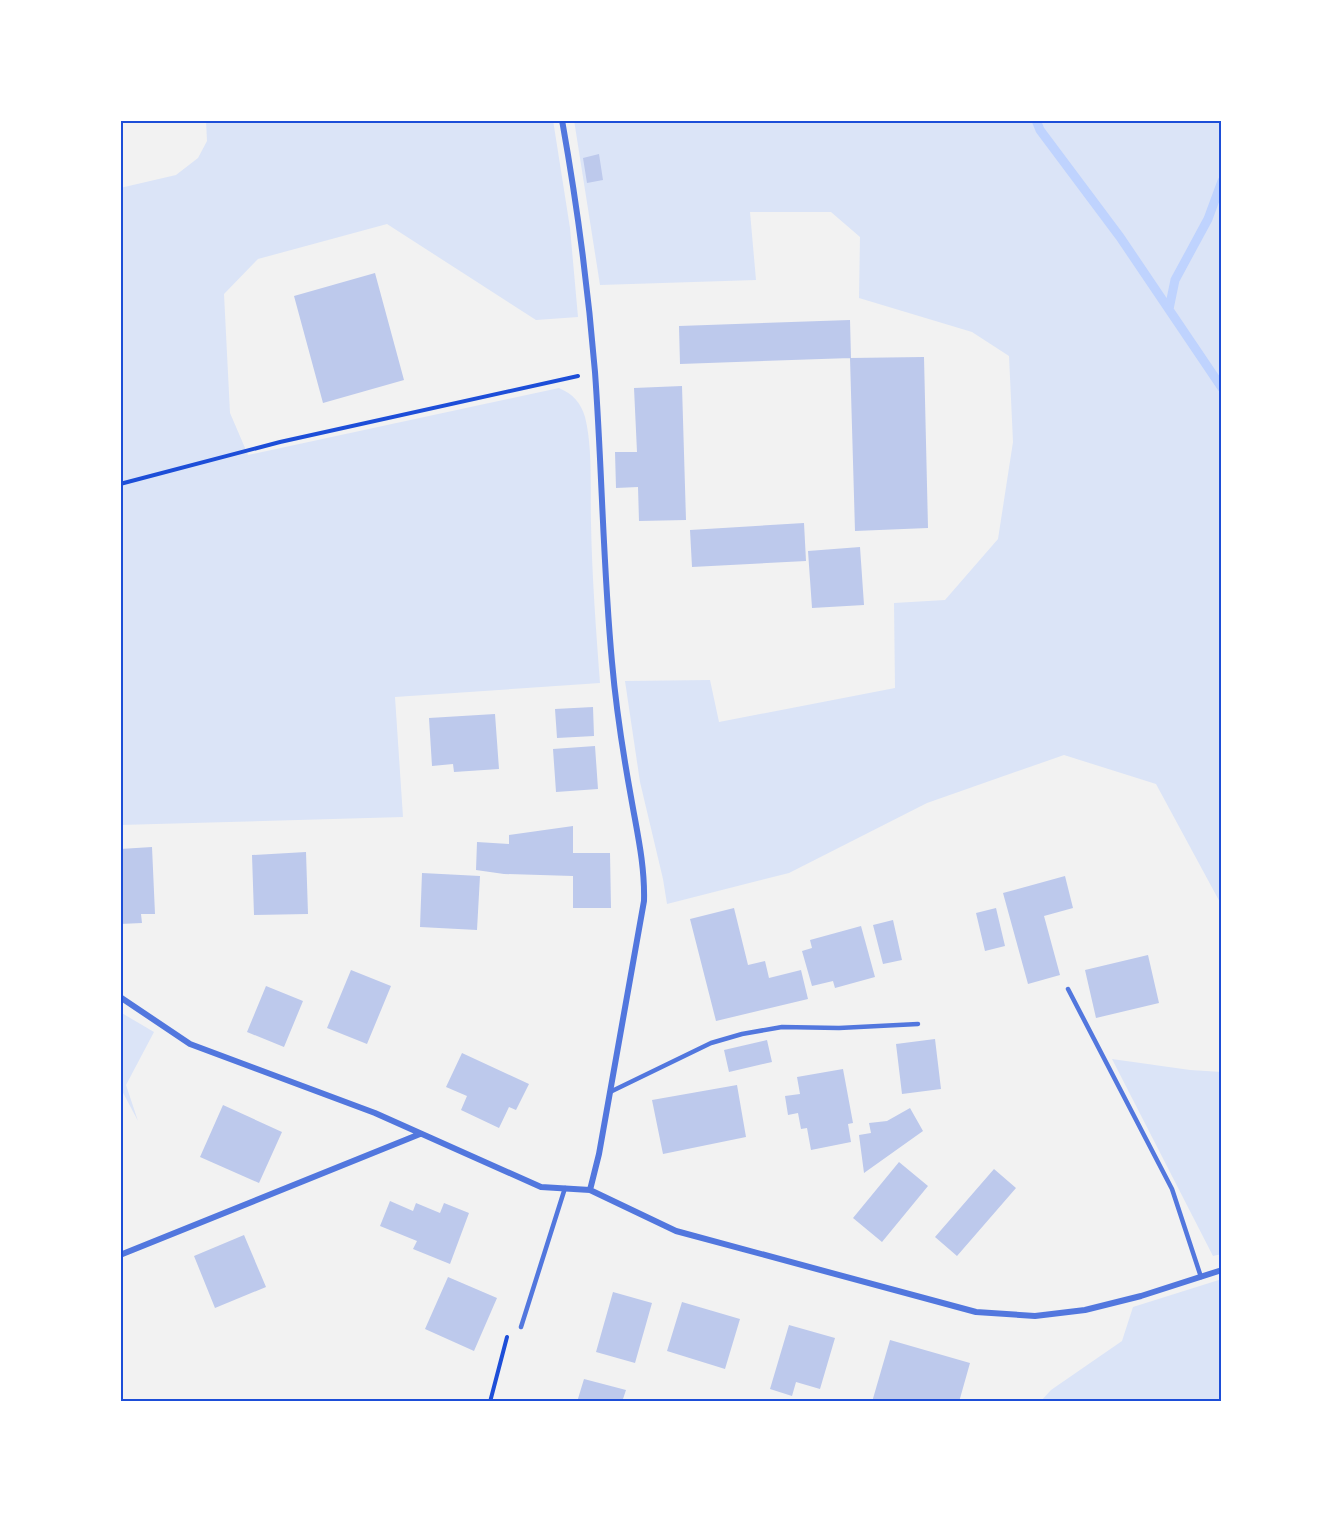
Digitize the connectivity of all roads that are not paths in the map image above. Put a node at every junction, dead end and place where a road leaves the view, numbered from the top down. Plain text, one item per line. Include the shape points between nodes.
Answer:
1 (562, 120) edge
2 (1068, 989) dead end
3 (120, 998) edge
4 (918, 1024) dead end
5 (610, 1092) junction
6 (420, 1134) junction
7 (565, 1188) junction
8 (590, 1191) junction
9 (120, 1256) edge
10 (1222, 1270) edge
11 (1201, 1277) junction
12 (521, 1327) road end

1 - 5 street via 582,243 595,372 613,670 645,880
2 - 11 lane via 1172,1189
3 - 6 street via 190,1044 375,1113
4 - 5 lane via 782,1027 742,1034 711,1043
5 - 8 street
6 - 7 street via 541,1187
6 - 9 street
7 - 8 street
7 - 12 lane
8 - 11 street via 676,1230 976,1312 1035,1316 1084,1310
10 - 11 street

